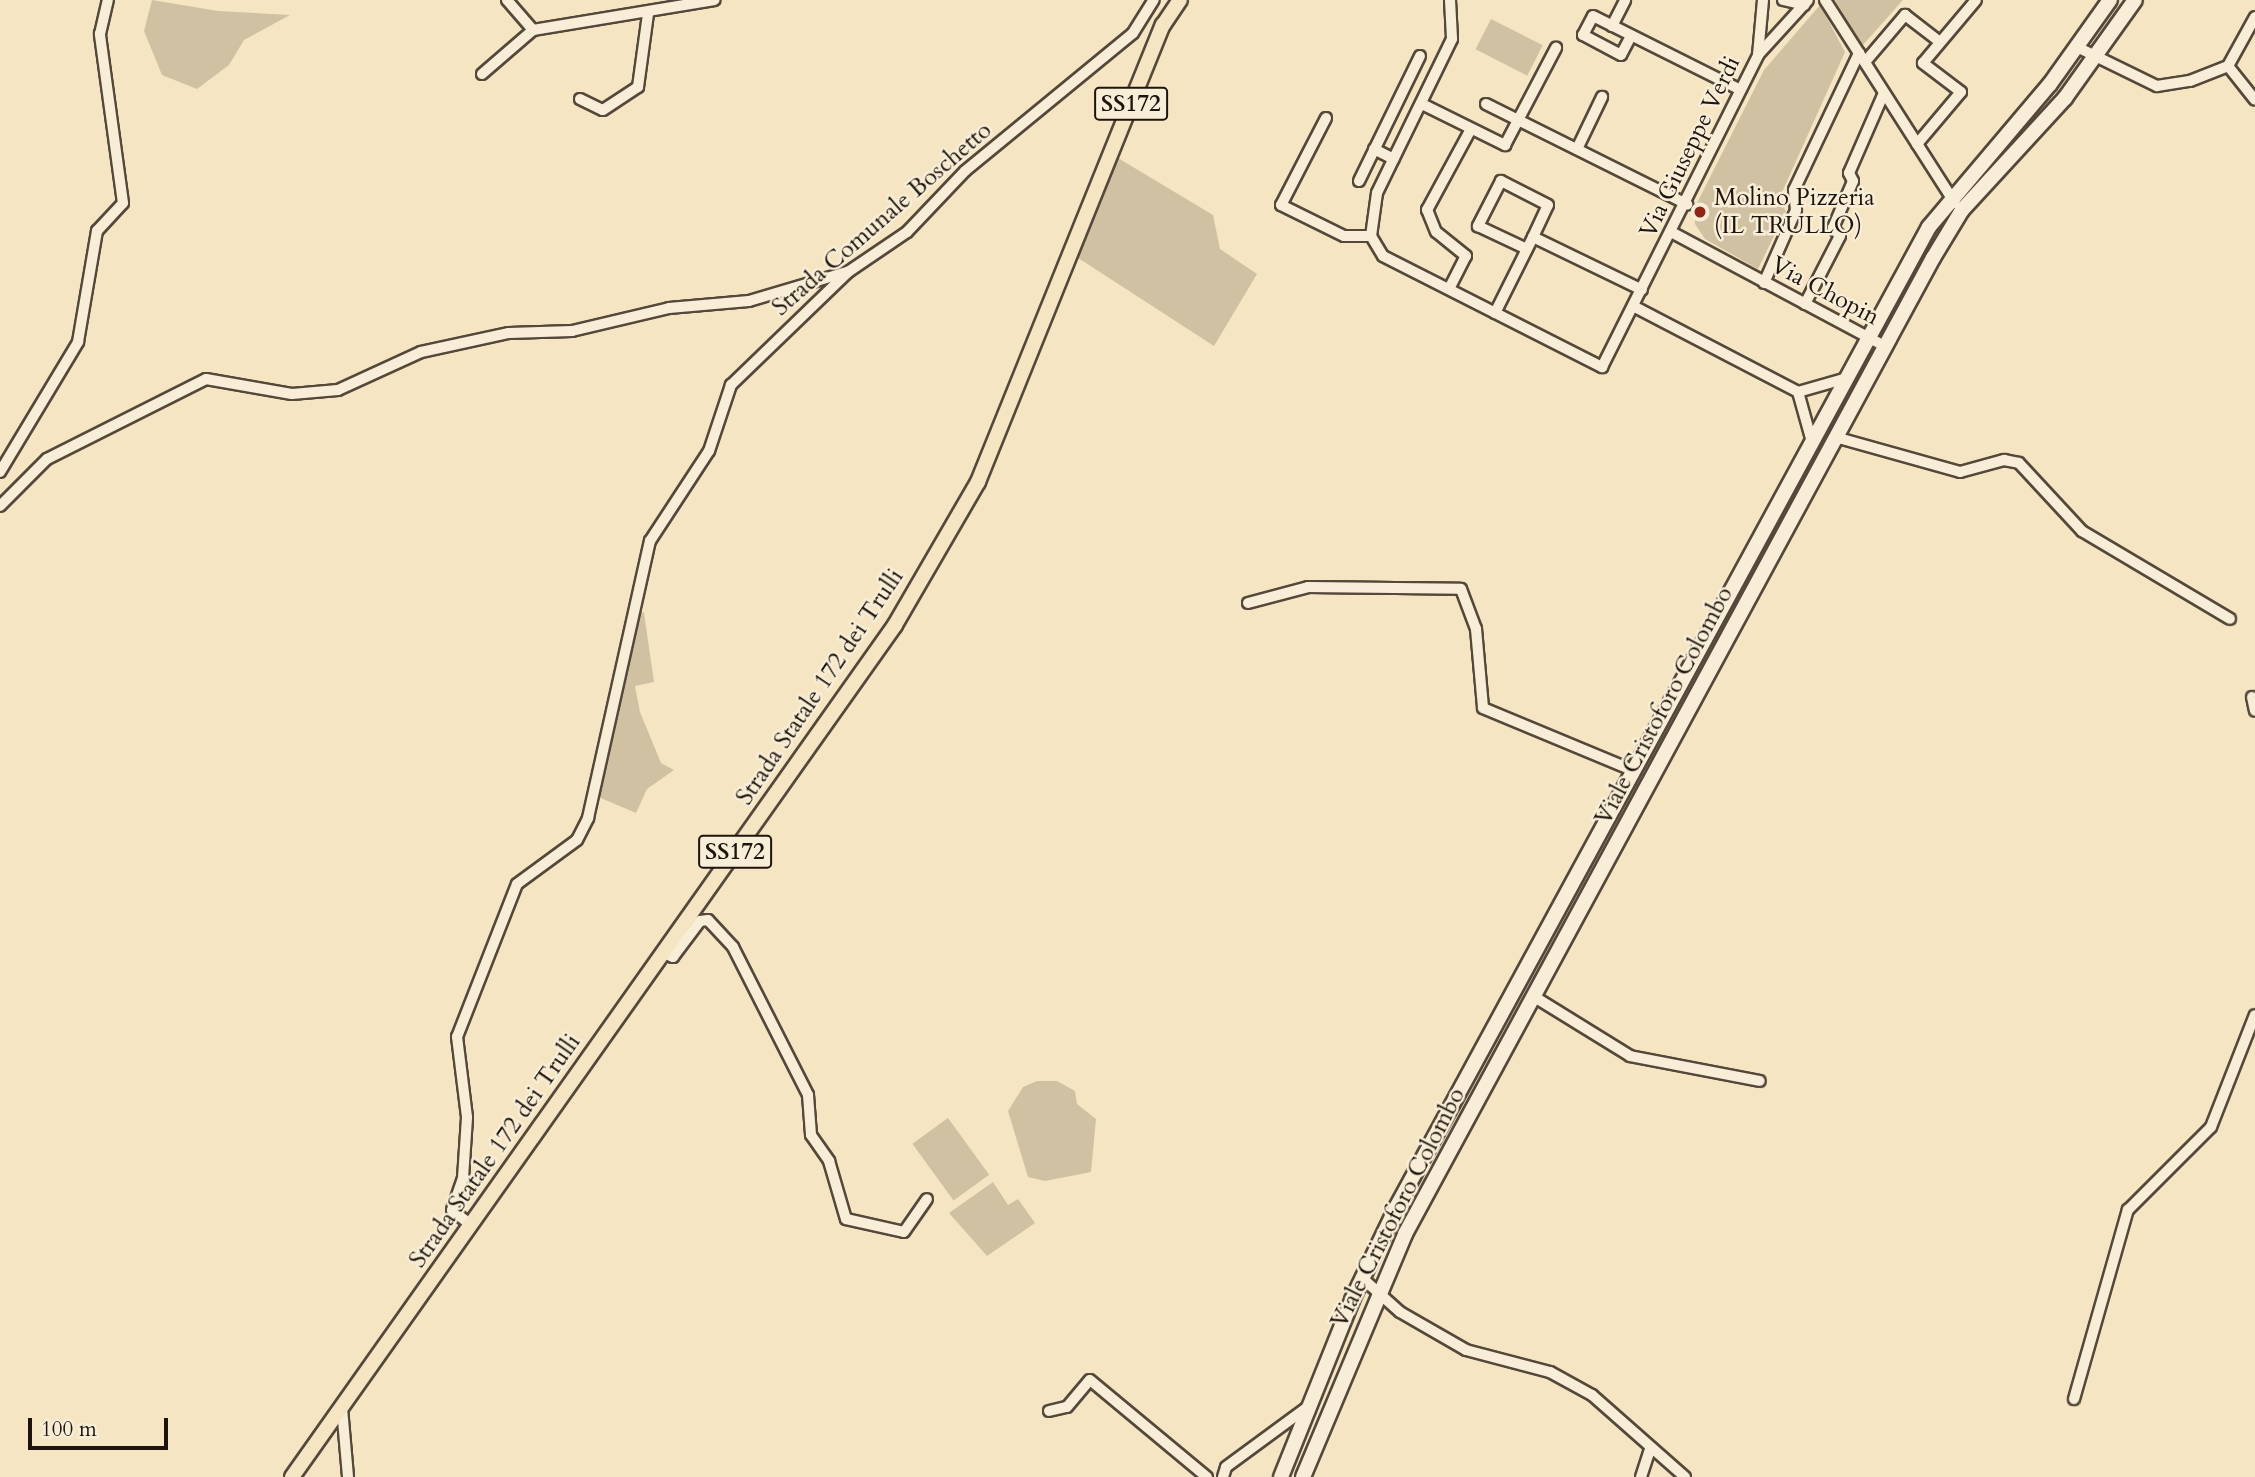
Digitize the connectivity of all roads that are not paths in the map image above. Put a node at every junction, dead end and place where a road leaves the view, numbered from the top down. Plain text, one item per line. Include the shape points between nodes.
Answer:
1 (108, 0) edge
2 (508, 0) edge
3 (715, 0) edge
4 (1154, 0) edge
5 (1180, 0) edge
6 (1189, 0) edge
7 (1450, 0) edge
8 (1625, 0) edge
9 (1763, 0) edge
10 (1783, 0) edge
11 (1825, 0) edge
12 (1976, 0) edge
13 (2110, 0) edge
14 (2135, 0) edge
15 (1806, 2) edge
16 (648, 14) junction
17 (2255, 17) edge
18 (1164, 25) junction
19 (1612, 26) junction
20 (533, 30) junction
21 (1631, 36) junction
22 (1940, 42) junction
23 (1556, 48) dead end
24 (2079, 48) junction
25 (1758, 55) junction
26 (1420, 57) dead end
27 (1862, 58) junction
28 (2095, 61) junction
29 (2228, 66) junction
30 (482, 74) dead end
31 (1741, 90) junction
32 (1884, 93) junction
33 (1602, 97) dead end
34 (580, 99) dead end
35 (2255, 100) edge
36 (1422, 104) junction
37 (1486, 104) dead end
38 (1326, 118) dead end
39 (1519, 120) junction
40 (1471, 128) junction
41 (1917, 144) junction
42 (1374, 149) junction
43 (1577, 149) junction
44 (1394, 159) junction
45 (1359, 181) dead end
46 (1950, 196) junction
47 (1687, 204) junction
48 (1962, 210) junction
49 (1673, 233) junction
50 (1371, 236) junction
51 (1532, 237) junction
52 (1527, 249) junction
53 (848, 272) junction
54 (1764, 283) junction
55 (1449, 289) junction
56 (1642, 290) junction
57 (1805, 304) junction
58 (1633, 306) junction
59 (1495, 313) junction
60 (1868, 337) junction
61 (1885, 346) junction
62 (1847, 378) junction
63 (1798, 392) junction
64 (1835, 437) junction
65 (1812, 442) junction
66 (0, 472) edge
67 (0, 506) edge
68 (1248, 603) dead end
69 (2231, 619) dead end
70 (2252, 697) dead end
71 (1673, 698) junction
72 (1689, 707) junction
73 (2255, 711) edge
74 (1634, 771) junction
75 (664, 953) junction
76 (1533, 996) junction
77 (2255, 1015) edge
78 (1759, 1081) dead end
79 (928, 1199) dead end
80 (471, 1225) junction
81 (1361, 1277) junction
82 (1377, 1290) junction
83 (2074, 1399) dead end
84 (1309, 1406) junction
85 (342, 1408) junction
86 (1049, 1411) dead end
87 (1650, 1450) junction
88 (292, 1477) edge
89 (348, 1477) edge
90 (1207, 1477) edge
91 (1223, 1477) edge
92 (1281, 1477) edge
93 (1303, 1477) edge
94 (1641, 1477) edge
95 (1685, 1477) edge

1 - 66 street via 100,34 123,203 97,231 78,342
2 - 20 street
3 - 16 street
4 - 53 street, Strada Comunale Boschetto via 1133,33 955,180 907,232
5 - 18 main road, Strada Statale 172 dei Trulli / SS172
6 - 18 main road
7 - 36 street via 1452,39
8 - 19 street
9 - 25 street, Via Giuseppe Verdi
10 - 15 street
11 - 27 street
12 - 22 street
13 - 24 main road, Viale Cristoforo Colombo
14 - 28 main road, Viale Cristoforo Colombo
15 - 25 street
16 - 20 street
16 - 34 street via 638,87 603,110
17 - 29 street
18 - 75 main road, Strada Statale 172 dei Trulli / SS172 via 978,482 895,625
19 - 21 street
19 - 21 street via 1592,16 1583,35 1621,55
20 - 30 street
21 - 31 street
22 - 27 street via 1905,15
22 - 41 street via 1923,63 1961,92
23 - 39 street
24 - 28 street
24 - 46 main road, Viale Cristoforo Colombo
25 - 31 street, Via Giuseppe Verdi
26 - 42 street
27 - 32 street
27 - 54 street via 1794,190 1796,210
28 - 29 street via 2157,86
28 - 48 main road, Viale Cristoforo Colombo
29 - 35 street
31 - 47 street, Via Giuseppe Verdi
32 - 41 street
32 - 57 street via 1849,173 1853,181 1833,228 1840,236
33 - 43 street
36 - 40 street
36 - 44 street
37 - 39 street
38 - 50 street via 1281,205 1344,236
39 - 40 street via 1505,145
39 - 43 street
40 - 55 street via 1427,210 1436,232 1466,256
41 - 46 street
42 - 44 street
42 - 45 street
43 - 47 street
44 - 50 street via 1370,214
46 - 48 street
46 - 60 main road, Viale Cristoforo Colombo
47 - 49 street, Via Giuseppe Verdi
48 - 61 main road, Viale Cristoforo Colombo
49 - 54 street, Via Chopin
49 - 56 street, Via Giuseppe Verdi
50 - 55 street via 1383,256
51 - 52 street
51 - 52 street via 1548,205 1501,181 1478,226
51 - 56 street
52 - 59 street
53 - 67 street via 749,301 669,308 572,331 509,333 421,352 338,390 292,394 206,379 47,458
53 - 80 street, Strada Comunale Boschetto via 731,386 709,451 669,521 649,541 588,818 577,840 517,884 478,970 457,1037 467,1117 463,1178 452,1210
54 - 57 street, Via Chopin
55 - 59 street
56 - 58 street, Via Giuseppe Verdi
57 - 60 street, Via Chopin
58 - 59 street, Via Giuseppe Verdi via 1602,367
58 - 63 street
60 - 61 street, Via Chopin
60 - 62 main road, Viale Cristoforo Colombo
61 - 64 main road, Viale Cristoforo Colombo
62 - 63 street
62 - 65 main road, Viale Cristoforo Colombo
63 - 65 street
64 - 69 street via 1960,472 2004,460 2019,463 2082,531
64 - 72 main road, Viale Cristoforo Colombo
65 - 71 main road, Viale Cristoforo Colombo
68 - 74 street via 1308,587 1461,589 1476,629 1483,708
70 - 73 street
71 - 72 street
71 - 74 main road, Viale Cristoforo Colombo
72 - 76 main road, Viale Cristoforo Colombo
74 - 81 main road, Viale Cristoforo Colombo
75 - 79 street via 673,957 700,921 708,920 733,947 808,1094 811,1135 829,1161 846,1219 904,1232
75 - 80 main road, Strada Statale 172 dei Trulli / SS172
76 - 78 street via 1630,1056
76 - 82 main road, Viale Cristoforo Colombo
77 - 83 street via 2211,1128 2128,1210
80 - 85 main road, Strada Statale 172 dei Trulli / SS172
81 - 82 street
81 - 84 main road, Viale Cristoforo Colombo
82 - 87 street via 1400,1312 1466,1350 1550,1373 1592,1395
82 - 93 main road, Viale Cristoforo Colombo
84 - 91 street via 1226,1467
84 - 92 main road, Viale Cristoforo Colombo
85 - 88 main road, Strada Statale 172 dei Trulli / SS172
85 - 89 street
86 - 90 street via 1067,1407 1090,1380
87 - 94 street
87 - 95 street

